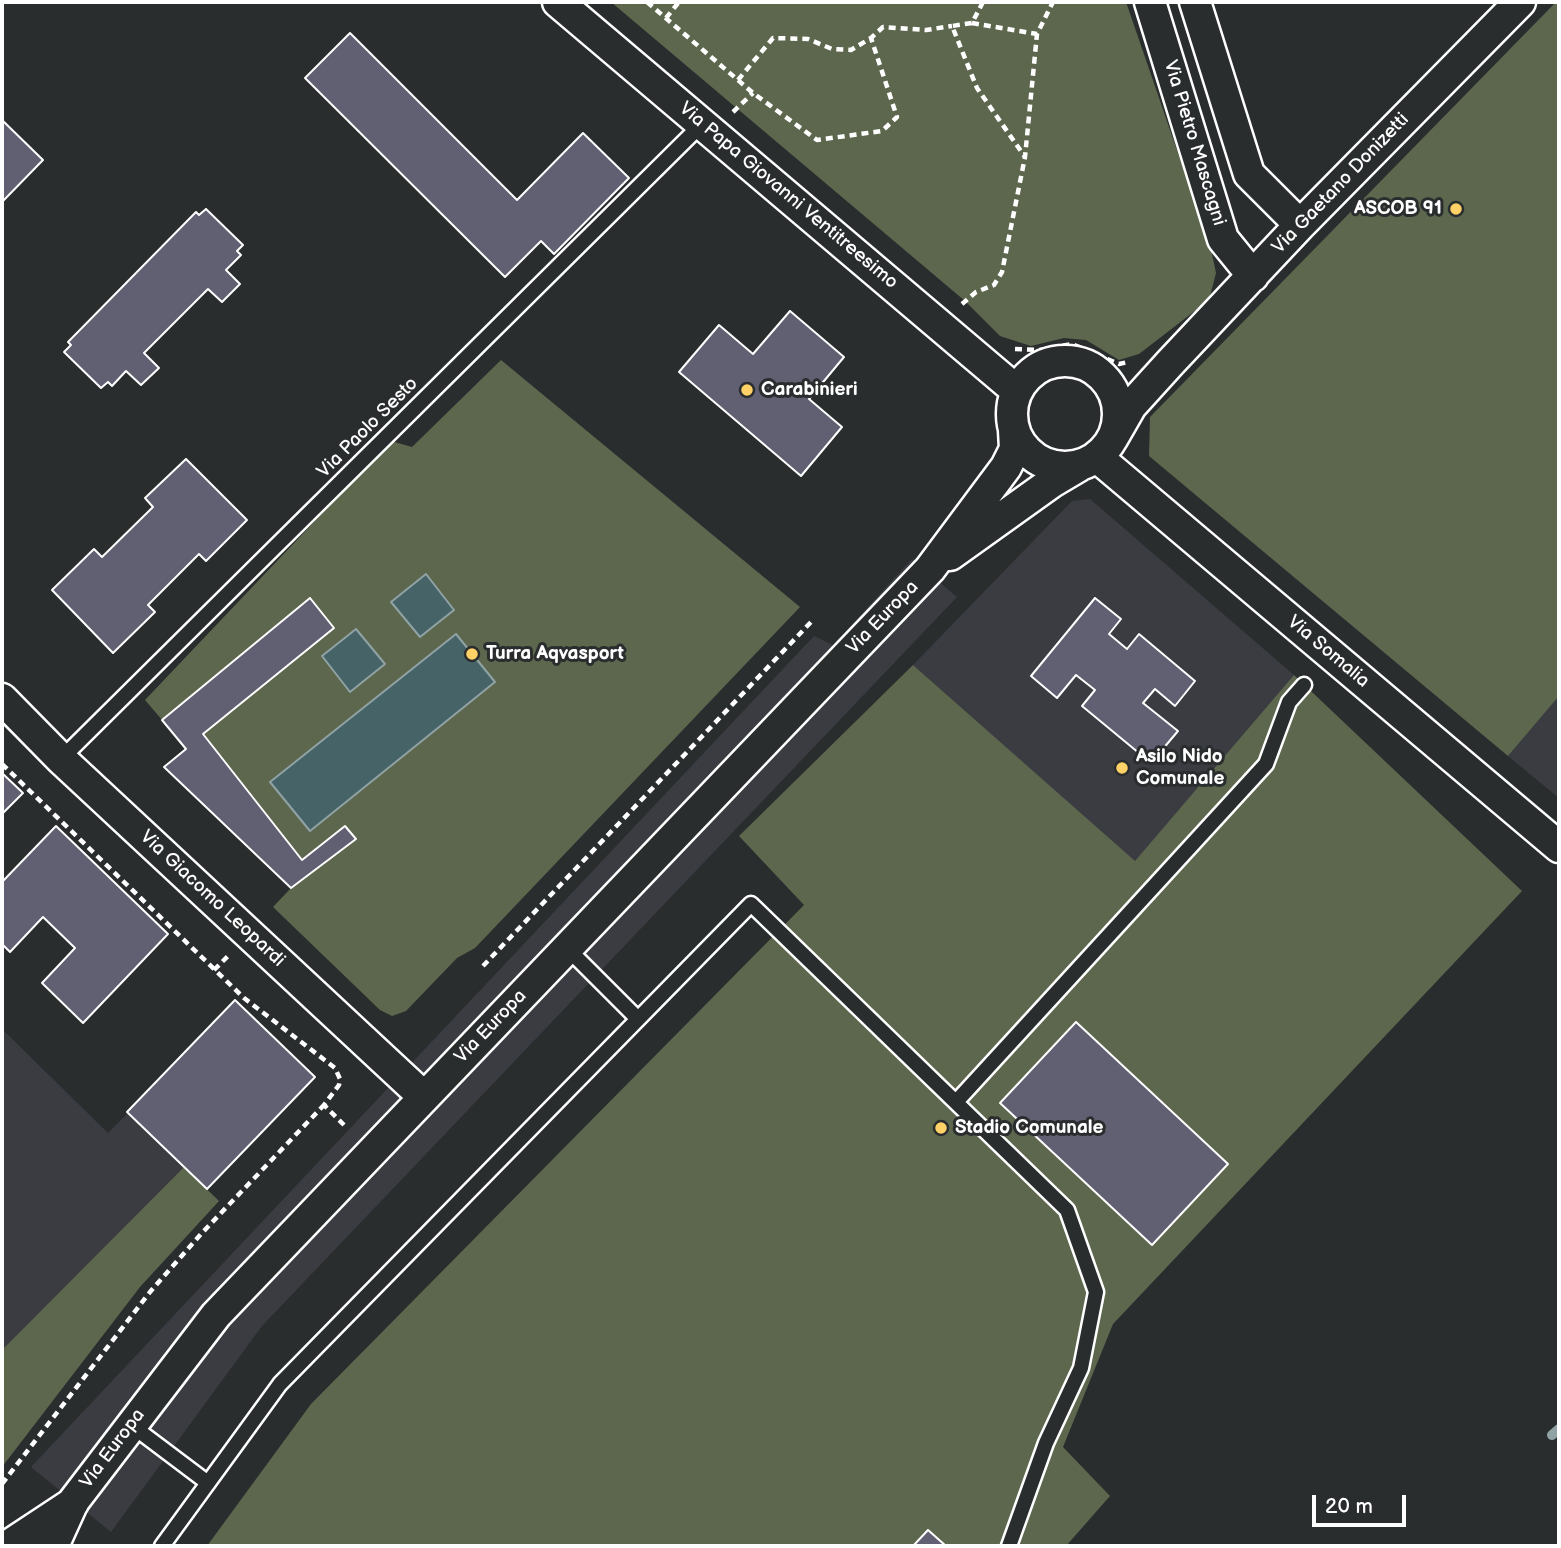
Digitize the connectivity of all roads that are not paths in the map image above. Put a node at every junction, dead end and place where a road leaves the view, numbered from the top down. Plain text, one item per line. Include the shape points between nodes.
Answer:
1 (558, 2) edge
2 (1150, 2) edge
3 (1195, 2) edge
4 (1520, 2) edge
5 (713, 114) junction
6 (1300, 225) junction
7 (1253, 276) junction
8 (1168, 365) junction
9 (1092, 369) junction
10 (1017, 391) junction
11 (1014, 430) junction
12 (1097, 454) junction
13 (930, 569) junction
14 (1304, 685) dead end
15 (2, 698) edge
16 (61, 759) junction
17 (1559, 847) edge
18 (567, 948) junction
19 (638, 1019) junction
20 (424, 1097) junction
21 (956, 1102) junction
22 (131, 1426) junction
23 (208, 1483) junction
24 (73, 1503) junction
25 (8, 1546) edge
26 (52, 1546) edge
27 (162, 1546) edge
28 (1009, 1546) edge

1 - 5 street, Via Papa Giovanni Ventitreesimo
2 - 7 street, Via Pietro Mascagni via 1223,239
3 - 6 street via 1249,174
4 - 6 street, Via Gaetano Donizetti
5 - 10 street, Via Papa Giovanni Ventitreesimo
5 - 16 lane, Via Paolo Sesto
6 - 7 street, Via Gaetano Donizetti
7 - 8 street, Via Gaetano Donizetti
8 - 9 street, Via Gaetano Donizetti via 1132,378
8 - 12 street, Via Gaetano Donizetti
9 - 10 street via 1076,362 1049,364 1031,374
9 - 12 street via 1108,383 1117,401 1118,422
10 - 11 street via 1012,408
11 - 12 street via 1025,449 1041,462 1059,467
11 - 13 street, Via Europa via 1012,457
12 - 13 street, Via Europa
12 - 17 street, Via Somalia
13 - 18 street, Via Europa
14 - 21 lane via 1289,702 1266,764
15 - 16 street, Via Giacomo Leopardi
16 - 20 street, Via Giacomo Leopardi
18 - 19 lane
18 - 20 street, Via Europa
19 - 21 lane via 751,904
19 - 23 lane via 280,1384
20 - 22 street, Via Europa via 216,1315
21 - 28 lane via 1067,1210 1096,1292 1081,1368 1046,1443
22 - 23 lane
22 - 24 street, Via Europa
23 - 27 lane
24 - 25 street, Via Europa
24 - 26 street, Via Europa

